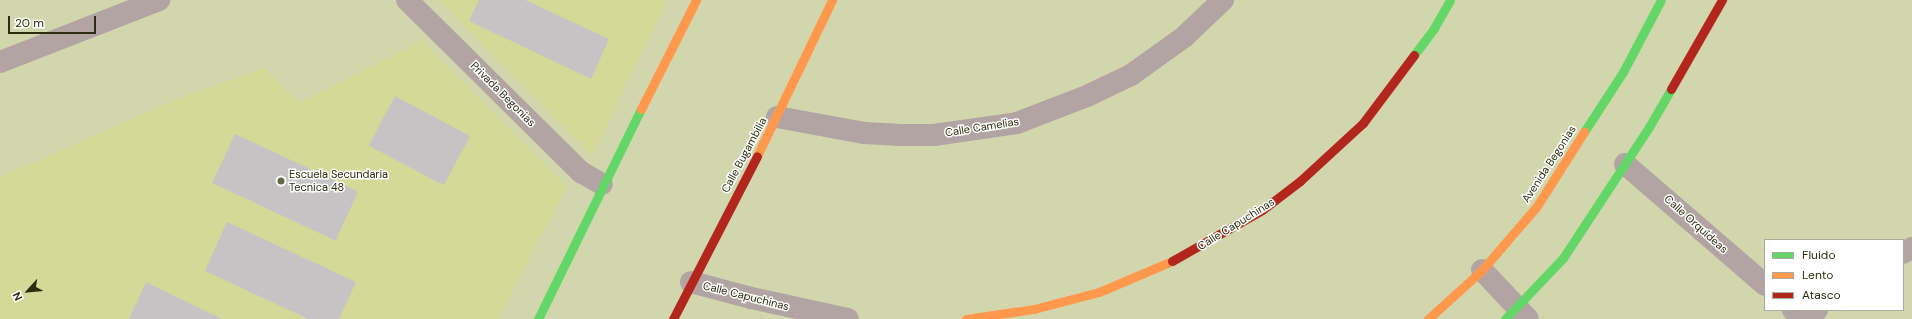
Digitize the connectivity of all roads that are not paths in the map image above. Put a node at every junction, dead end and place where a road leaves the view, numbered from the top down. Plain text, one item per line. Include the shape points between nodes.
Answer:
1 (159, 0) edge
2 (407, 0) edge
3 (696, 0) edge
4 (832, 0) edge
5 (1223, 0) edge
6 (1450, 0) edge
7 (1661, 0) edge
8 (1722, 0) edge
9 (0, 62) edge
10 (777, 117) junction
11 (1625, 164) junction
12 (602, 184) junction
13 (1482, 270) junction
14 (691, 282) junction
15 (1764, 284) edge
16 (1795, 311) edge
17 (1815, 311) edge
18 (1516, 315) edge
19 (538, 319) edge
20 (673, 319) edge
21 (848, 319) edge
22 (966, 319) edge
23 (1428, 319) edge

1 - 9 street
2 - 12 street, Privada Begonias via 581,172
3 - 12 street
4 - 10 street, Calle Bugambilia
5 - 10 street, Calle Camelias via 1184,37 1131,75 1087,96 1017,122 934,135 897,135
6 - 22 street, Calle Capuchinas via 1408,65 1363,123 1300,181 1262,210 1176,259 1099,292 1034,309
7 - 13 street, Avenida Begonias via 1623,72 1537,206
8 - 11 street
10 - 14 street, Calle Bugambilia
11 - 15 street, Calle Orquídeas
11 - 18 street via 1563,258
12 - 19 street
13 - 18 street
13 - 23 street, Avenida Begonias
14 - 20 street, Calle Bugambilia
14 - 21 street, Calle Capuchinas
16 - 17 street via 1806,317

